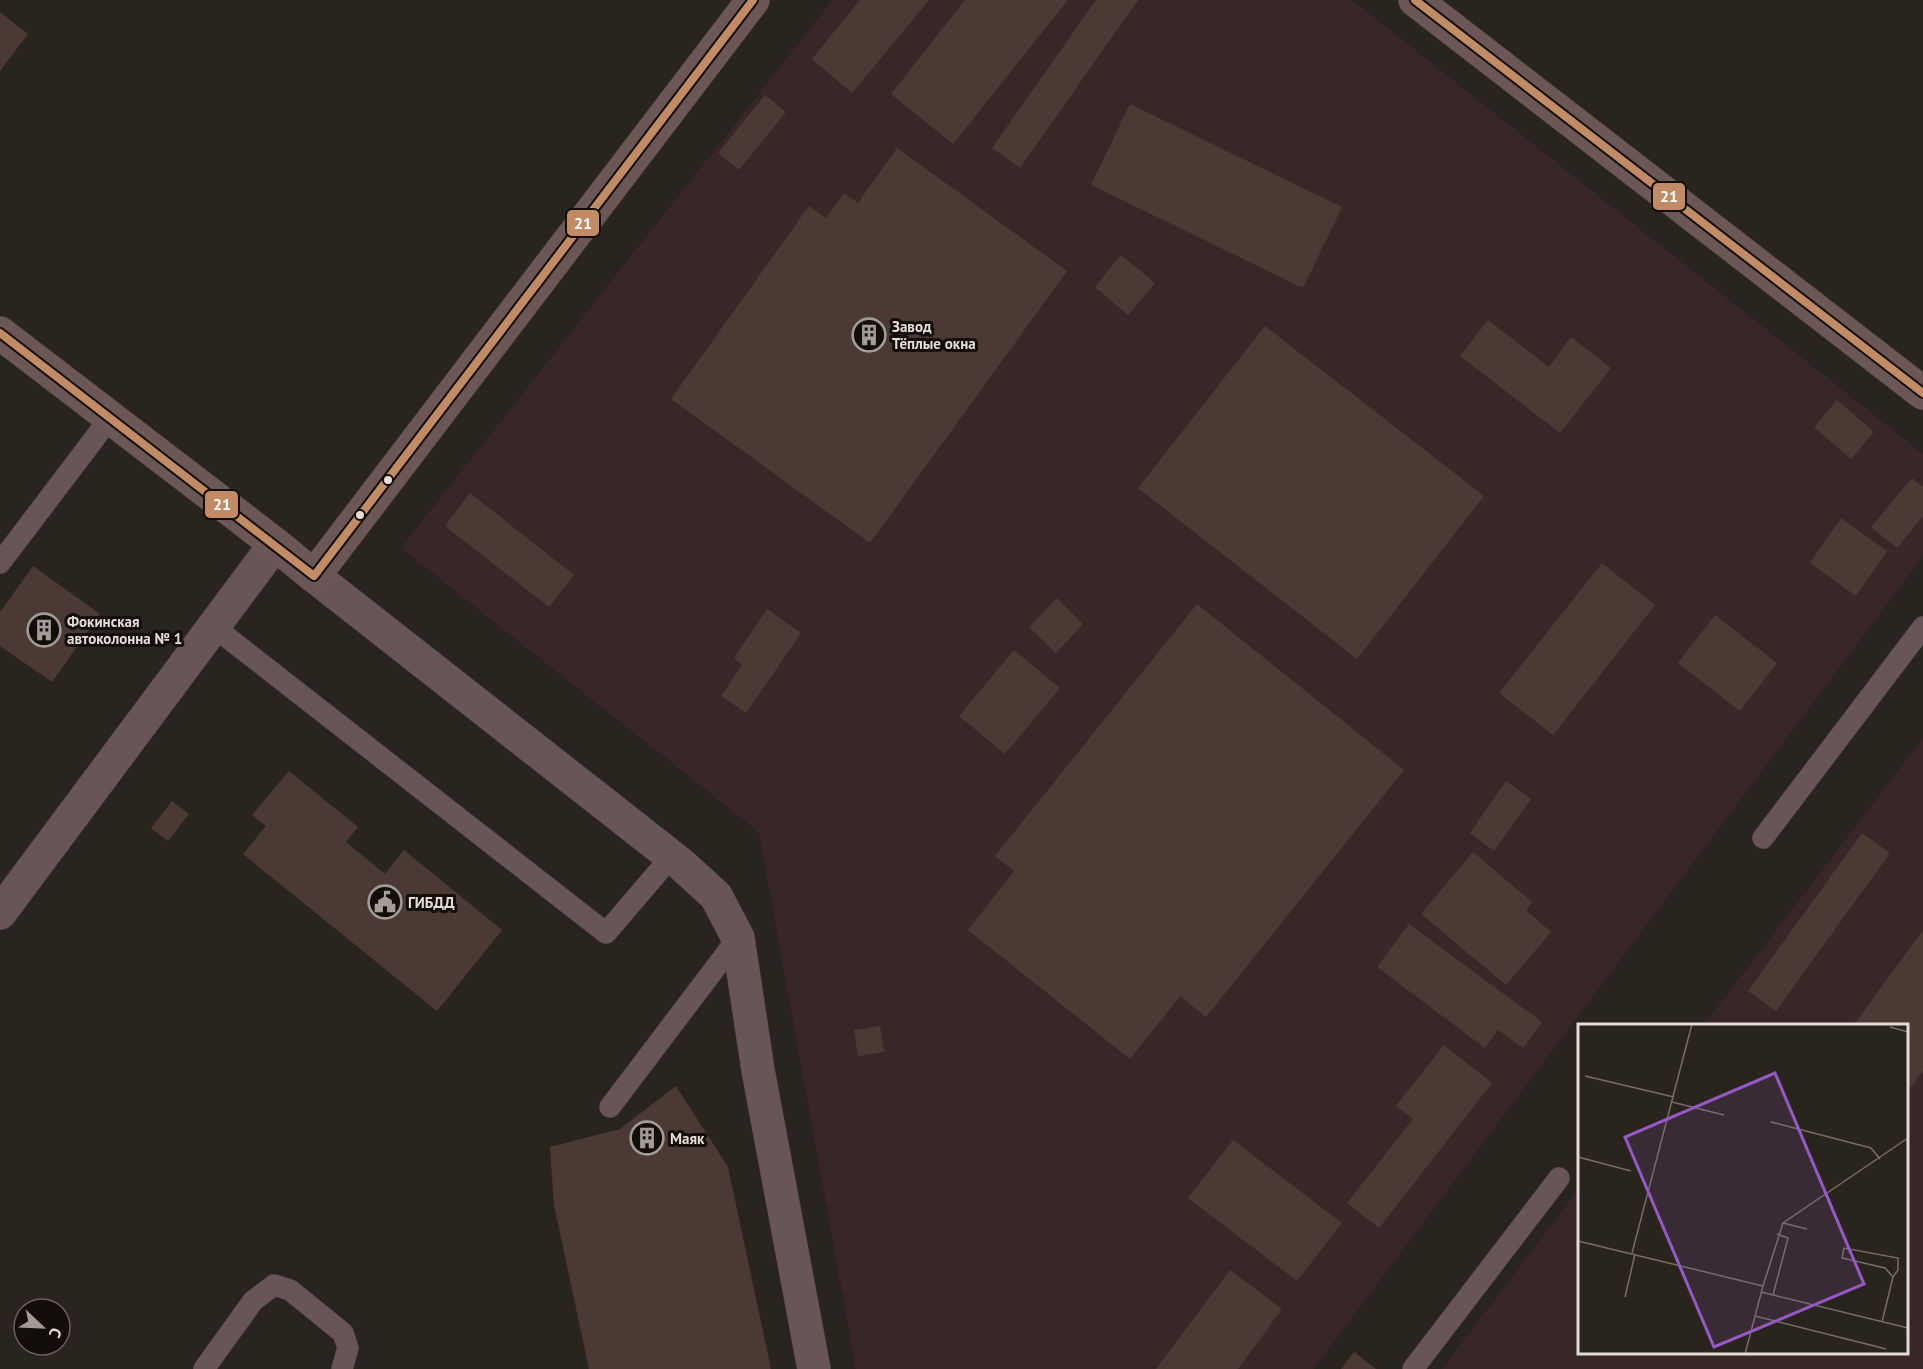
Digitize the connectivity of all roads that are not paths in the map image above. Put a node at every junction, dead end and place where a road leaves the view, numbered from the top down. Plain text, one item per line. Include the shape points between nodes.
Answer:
1 (753, 0) edge
2 (1414, 0) edge
3 (0, 333) edge
4 (1923, 393) edge
5 (110, 418) junction
6 (275, 544) junction
7 (0, 563) edge
8 (314, 576) junction
9 (214, 627) junction
10 (1923, 627) edge
11 (1763, 838) dead end
12 (671, 857) junction
13 (0, 913) edge
14 (738, 939) junction
15 (610, 1107) dead end
16 (1559, 1178) dead end
17 (204, 1369) edge
18 (342, 1369) edge
19 (814, 1369) edge
20 (1413, 1369) edge

1 - 8 street
2 - 4 street
3 - 5 street
5 - 6 street
5 - 7 lane
6 - 8 street
6 - 9 street
8 - 12 street
9 - 12 lane via 606,933
9 - 13 street
10 - 11 lane
12 - 14 street via 716,896
14 - 15 lane
14 - 19 street via 758,1070
16 - 20 lane
17 - 18 lane via 254,1301 274,1285 290,1290 343,1333 348,1348

